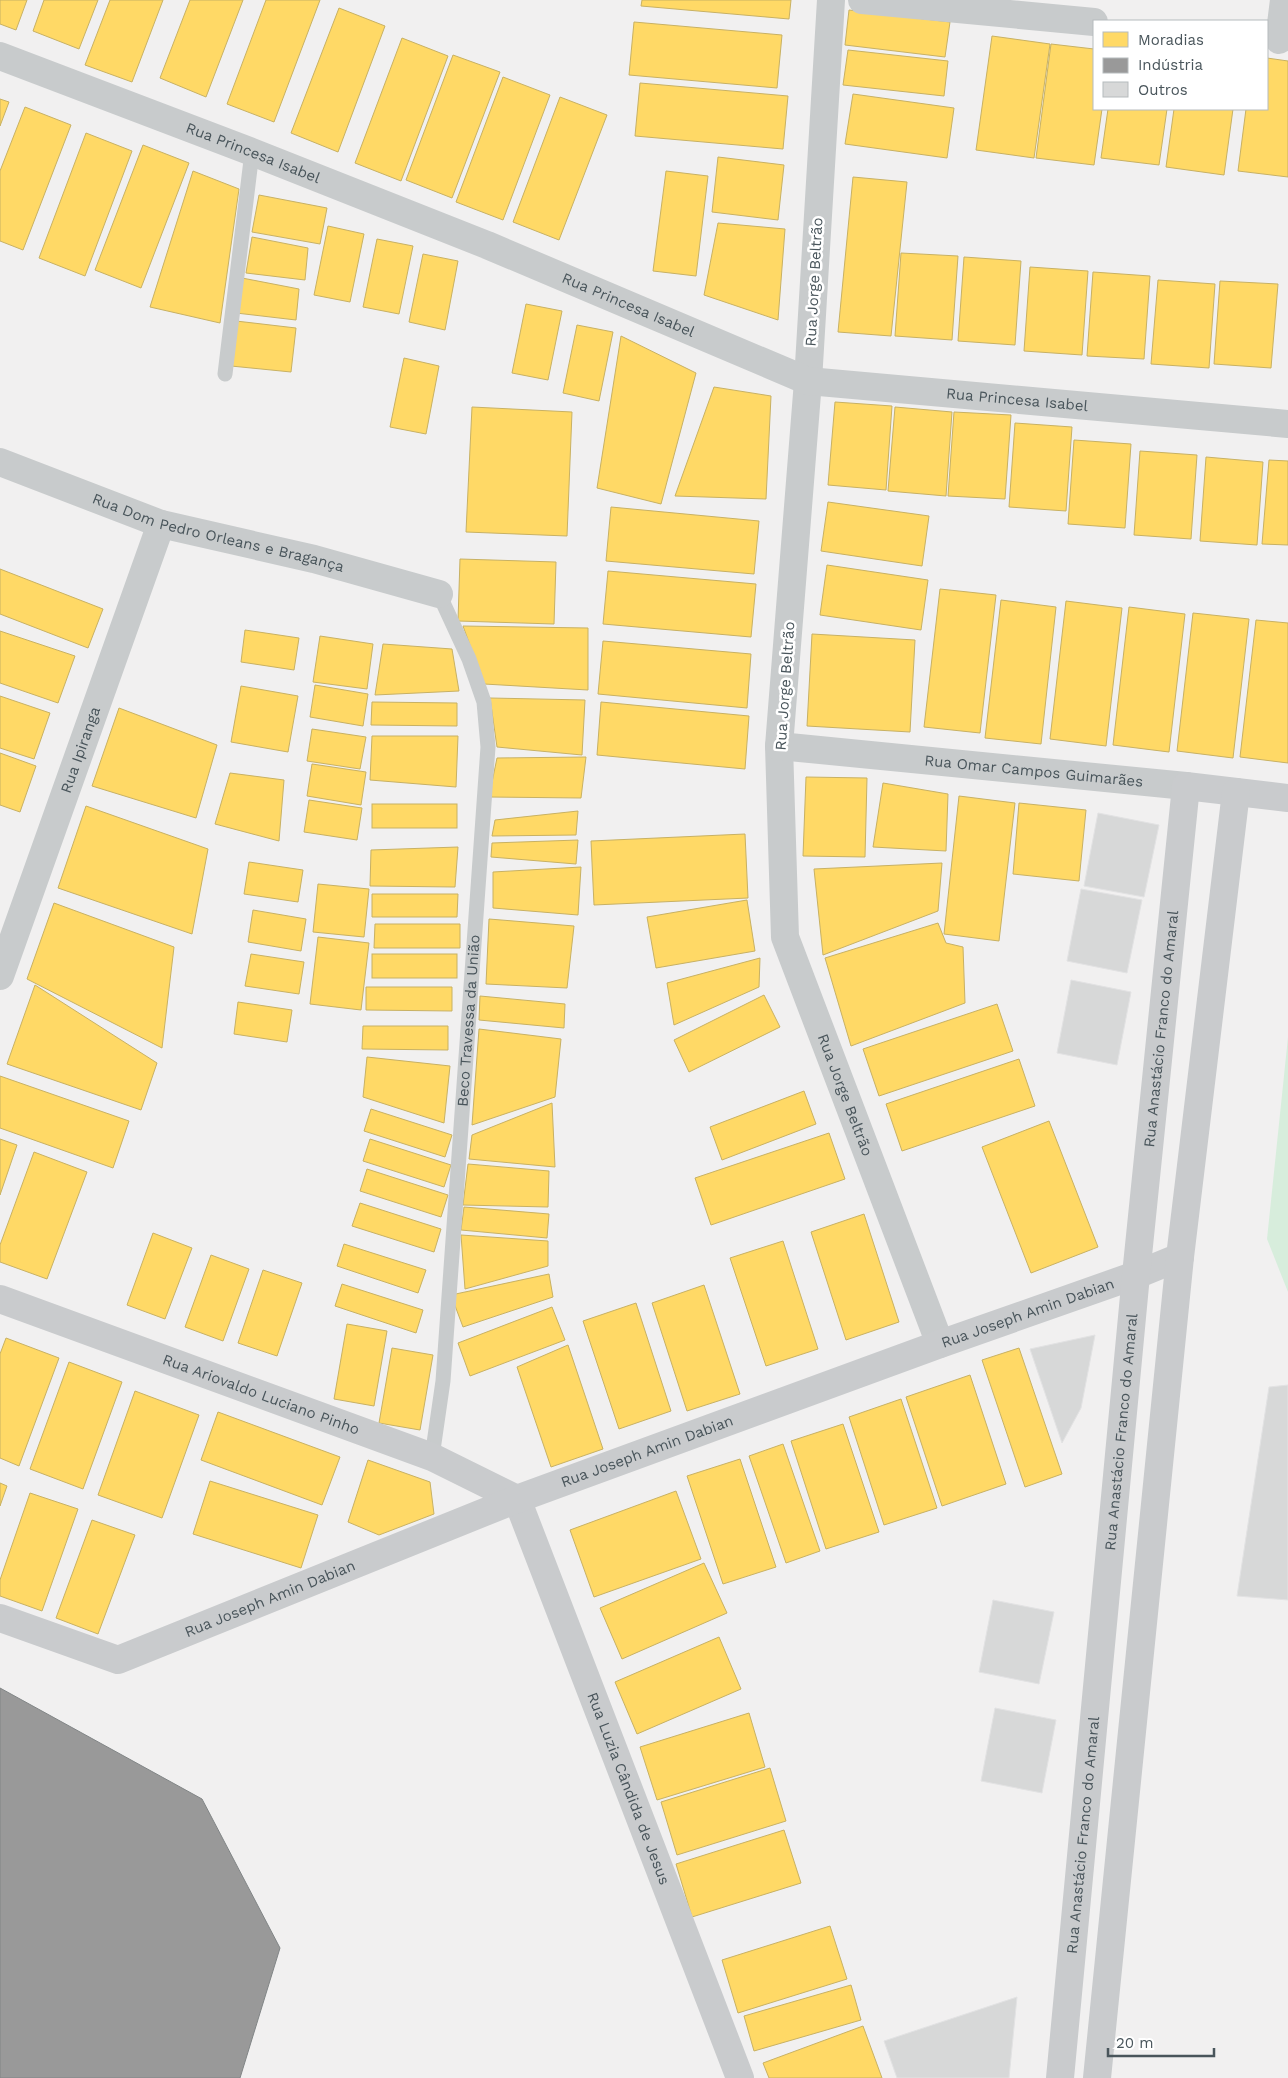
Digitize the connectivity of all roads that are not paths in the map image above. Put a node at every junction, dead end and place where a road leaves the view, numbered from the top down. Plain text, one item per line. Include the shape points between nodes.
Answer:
1 (831, 0) edge
2 (862, 0) edge
3 (1284, 0) edge
4 (1093, 22) edge
5 (1278, 40) edge
6 (0, 56) edge
7 (252, 152) junction
8 (225, 374) dead end
9 (808, 381) junction
10 (1288, 424) edge
11 (0, 462) edge
12 (161, 524) junction
13 (439, 594) joint
14 (779, 746) junction
15 (1186, 786) junction
16 (1236, 792) junction
17 (1288, 798) edge
18 (0, 976) edge
19 (1180, 1258) junction
20 (1136, 1275) junction
21 (0, 1299) edge
22 (940, 1344) junction
23 (432, 1457) junction
24 (517, 1500) junction
25 (0, 1618) edge
26 (740, 2078) edge
27 (1060, 2078) edge
28 (1097, 2078) edge

1 - 9 street, Rua Jorge Beltrão
2 - 4 street
3 - 5 street
6 - 7 street, Rua Princesa Isabel
7 - 8 lane
7 - 9 street, Rua Princesa Isabel via 487,245
9 - 10 street, Rua Princesa Isabel
9 - 14 street, Rua Jorge Beltrão
11 - 12 street, Rua Dom Pedro Orleans e Bragança
12 - 13 street, Rua Dom Pedro Orleans e Bragança via 314,559
12 - 18 street, Rua Ipiranga
13 - 23 lane, Beco Travessa da União via 469,659 484,702 488,747 443,1381
14 - 15 street, Rua Omar Campos Guimarães
14 - 22 street, Rua Jorge Beltrão via 785,937
15 - 16 street, Rua Omar Campos Guimarães
15 - 20 street, Rua Anastácio Franco do Amaral
16 - 17 street, Rua Omar Campos Guimarães
16 - 19 street
19 - 20 street, Rua Joseph Amin Dabian
19 - 28 street
20 - 22 street, Rua Joseph Amin Dabian
20 - 27 street, Rua Anastácio Franco do Amaral
21 - 23 street, Rua Ariovaldo Luciano Pinho
22 - 24 street, Rua Joseph Amin Dabian
23 - 24 street, Rua Ariovaldo Luciano Pinho
24 - 25 street, Rua Joseph Amin Dabian via 118,1660
24 - 26 street, Rua Luzia Cândida de Jesus

